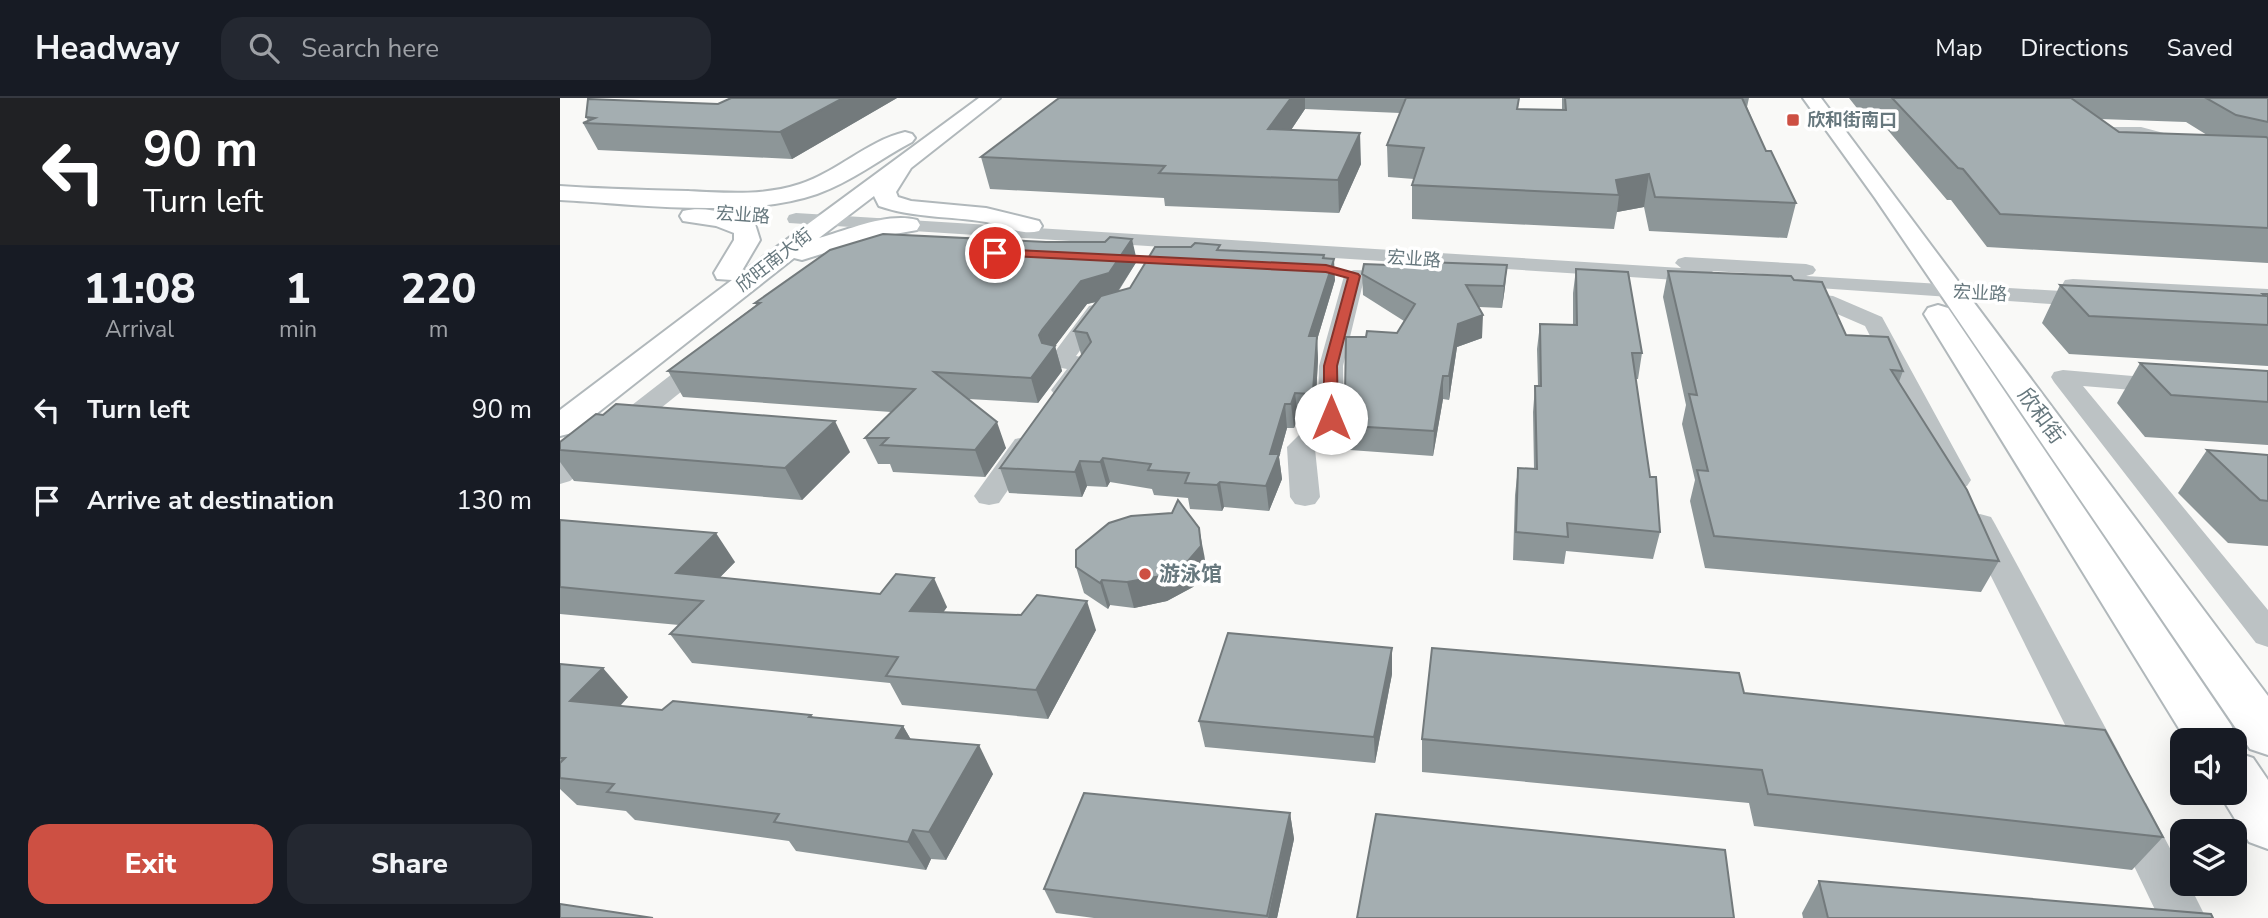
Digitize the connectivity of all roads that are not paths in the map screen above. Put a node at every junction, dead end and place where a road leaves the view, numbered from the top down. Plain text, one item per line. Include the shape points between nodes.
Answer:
1 (967, 98) edge
2 (991, 98) edge
3 (1791, 98) edge
4 (1812, 98) edge
5 (926, 127) junction
6 (2086, 132) edge
7 (2201, 146) edge
8 (903, 163) junction
9 (560, 193) edge
10 (1871, 194) junction
11 (674, 198) junction
12 (560, 203) edge
13 (624, 206) junction
14 (816, 216) junction
15 (908, 225) junction
16 (1032, 229) junction
17 (891, 248) edge
18 (973, 252) edge
19 (838, 263) edge
20 (1432, 270) junction
21 (727, 273) junction
22 (756, 275) junction
23 (1354, 276) junction
24 (1932, 284) junction
25 (2268, 295) edge
26 (1124, 304) edge
27 (2268, 310) edge
28 (722, 346) edge
29 (582, 378) dead end
30 (2200, 387) edge
31 (1052, 408) edge
32 (2008, 423) junction
33 (560, 426) edge
34 (1036, 430) edge
35 (2067, 453) junction
36 (560, 475) edge
37 (989, 496) dead end
38 (1304, 497) dead end
39 (2268, 634) edge
40 (2205, 728) edge
41 (2268, 734) edge
42 (2247, 793) edge
43 (2268, 825) edge
44 (2183, 918) edge

1 - 5 street, 欣旺南大街
2 - 8 street, 欣旺南大街
3 - 10 street, 欣和街
4 - 10 street, 欣和街
5 - 11 street via 796,194 757,199
5 - 14 street, 欣旺南大街
6 - 7 street via 2141,132
8 - 14 street, 欣旺南大街
8 - 16 street via 885,192 887,201 908,208 986,215
9 - 11 street, 宏业路
10 - 24 street, 欣和街
11 - 14 street, 宏业路
12 - 13 street, 宏业路
13 - 14 street, 宏业路
13 - 21 street via 656,214 720,219 746,229 747,240
14 - 15 street, 宏业路
14 - 16 street, 宏业路
14 - 21 street, 欣旺南大街
14 - 22 street, 欣旺南大街
15 - 16 street, 宏业路
15 - 22 street via 832,240
16 - 20 street, 宏业路
16 - 24 street, 宏业路
17 - 19 street
18 - 23 street via 1326,268
20 - 23 street
20 - 24 street, 宏业路
20 - 44 street via 1825,301 1874,322
21 - 29 street, 欣旺南大街
22 - 33 street, 欣旺南大街
23 - 38 street via 1331,366 1331,418 1301,447
24 - 25 street, 宏业路
24 - 27 street, 宏业路
24 - 32 street, 欣和街
24 - 35 street, 欣和街
26 - 31 street via 1097,311 1060,361 1083,364
28 - 36 street
30 - 39 street via 2063,377
32 - 35 street via 2008,414 2027,415
32 - 40 street, 欣和街
34 - 37 street
35 - 41 street, 欣和街
42 - 43 street

